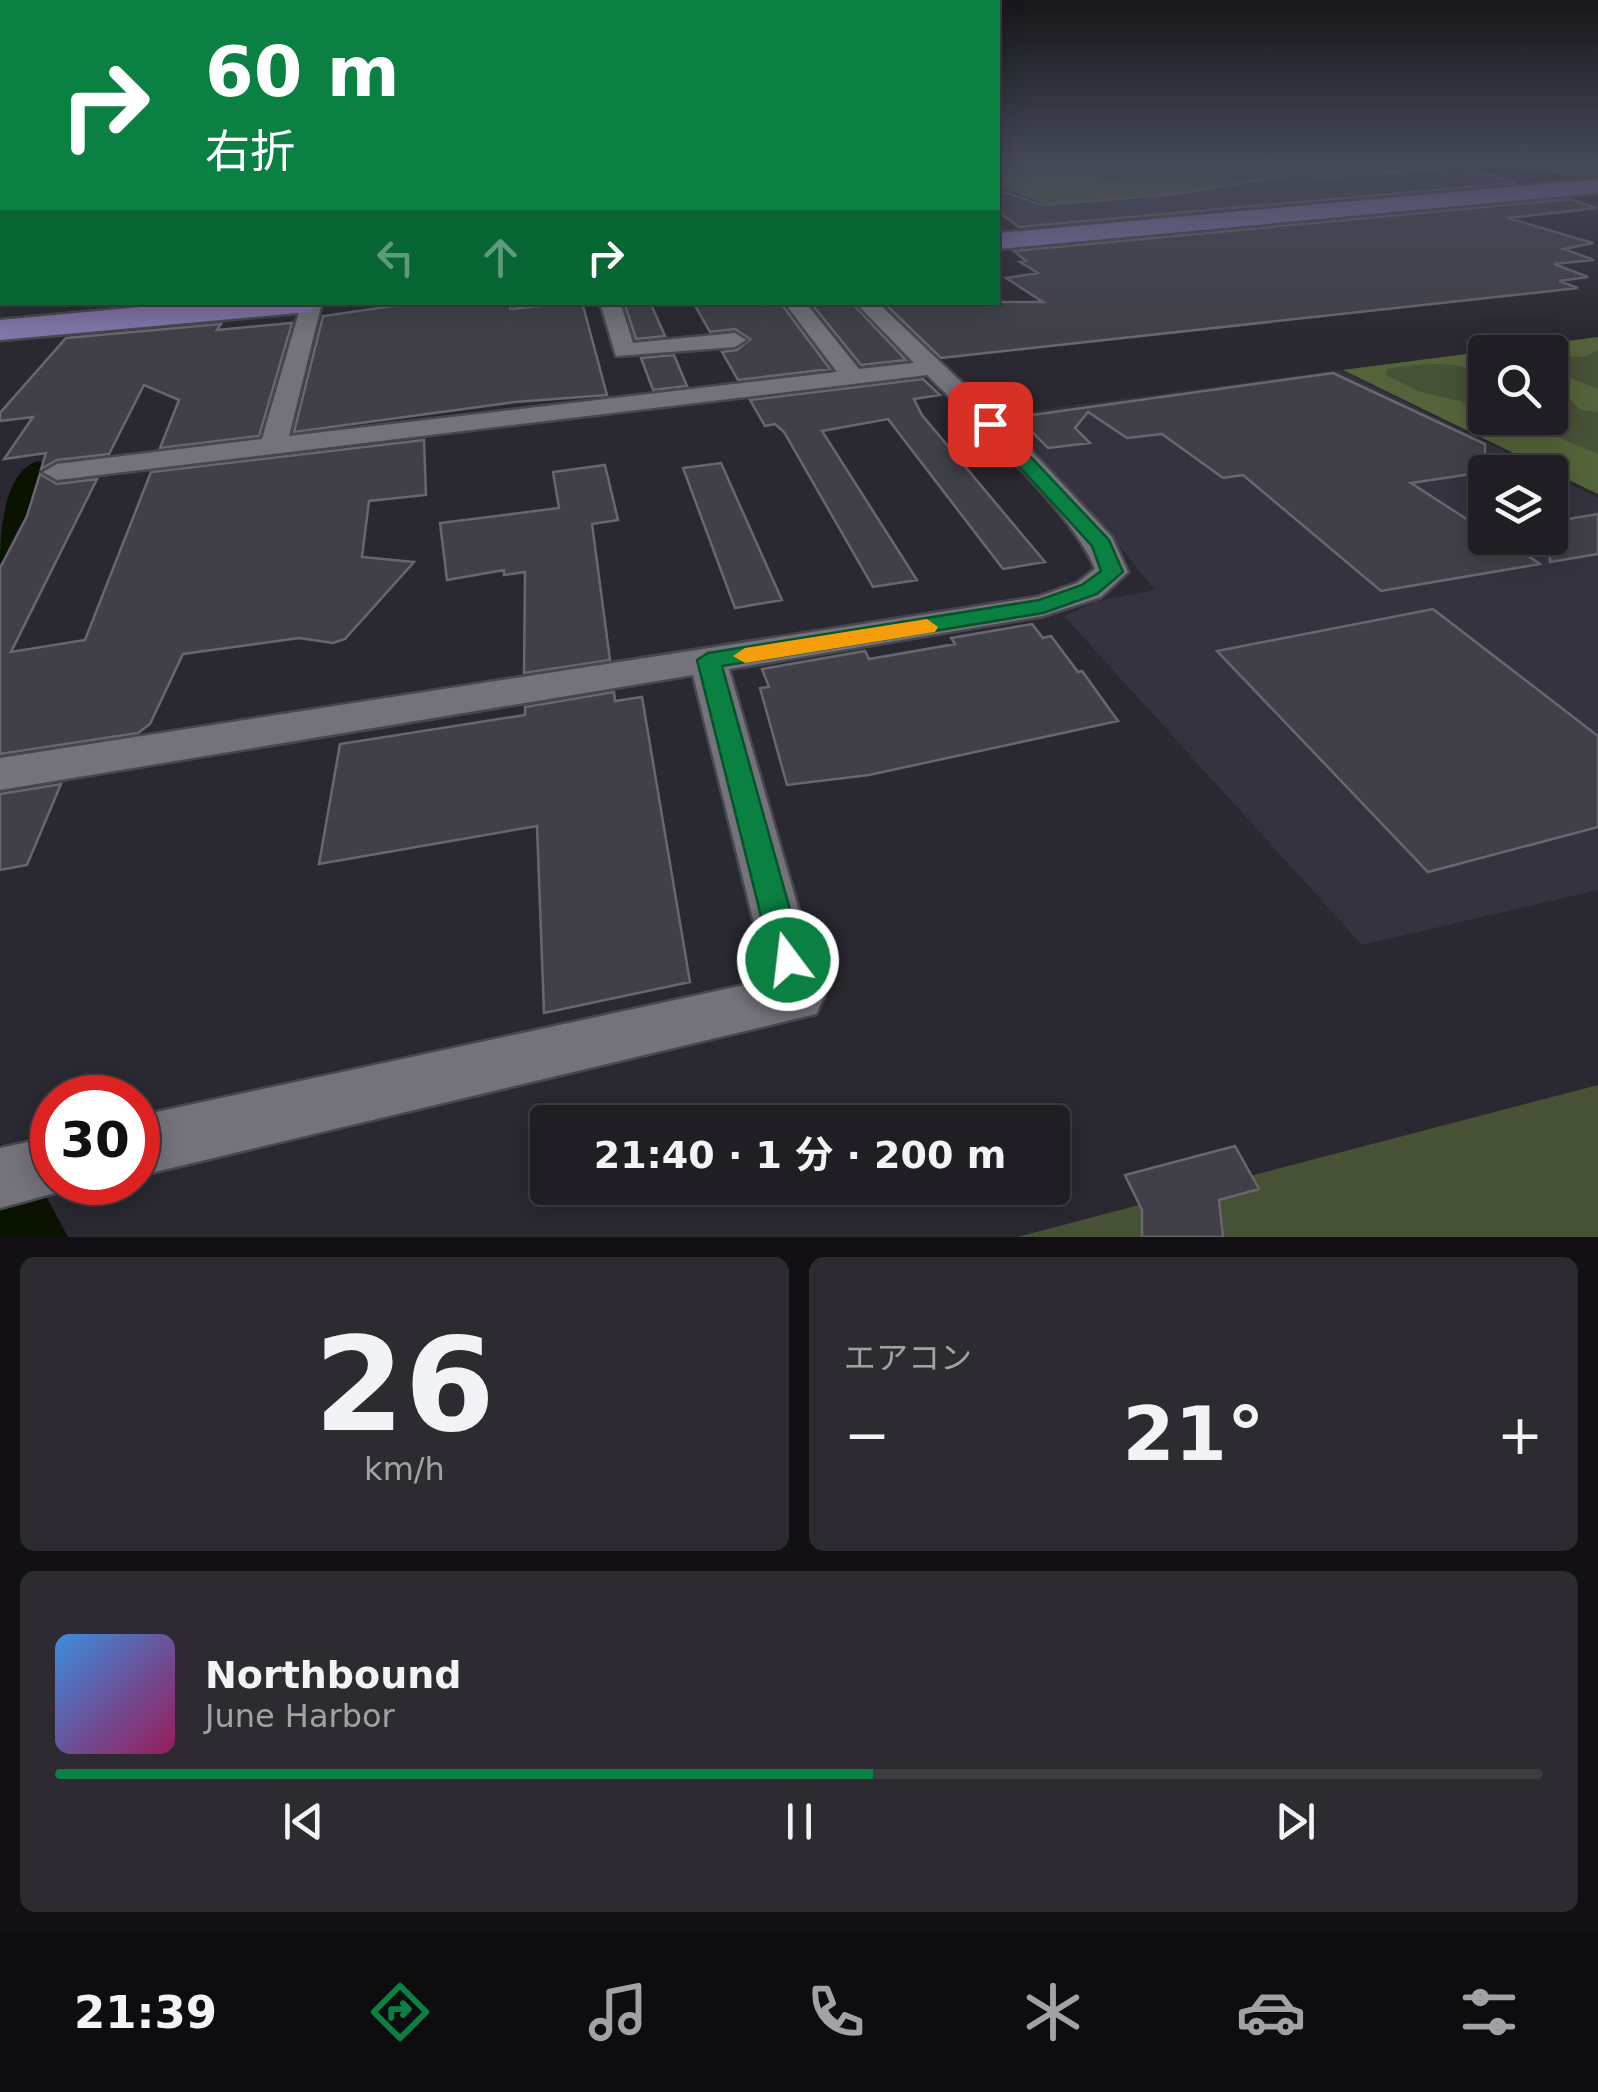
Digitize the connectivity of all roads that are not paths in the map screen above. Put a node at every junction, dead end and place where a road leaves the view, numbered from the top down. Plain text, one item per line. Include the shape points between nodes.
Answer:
1 (1230, 220) edge
2 (1000, 241) edge
3 (277, 305) edge
4 (309, 305) edge
5 (611, 305) edge
6 (796, 305) edge
7 (869, 305) edge
8 (0, 330) edge
9 (735, 340) dead end
10 (930, 368) junction
11 (854, 377) junction
12 (273, 447) junction
13 (57, 472) dead end
14 (708, 660) junction
15 (0, 774) edge
16 (160, 1141) edge

1 - 2 main road
3 - 8 main road
4 - 12 street
5 - 9 street via 624,350
6 - 11 street
7 - 10 street
10 - 11 street
10 - 14 street via 1005,438 1101,544 1112,572 1089,590 1043,606
11 - 12 street
12 - 13 street
14 - 15 street
14 - 16 street via 798,997

